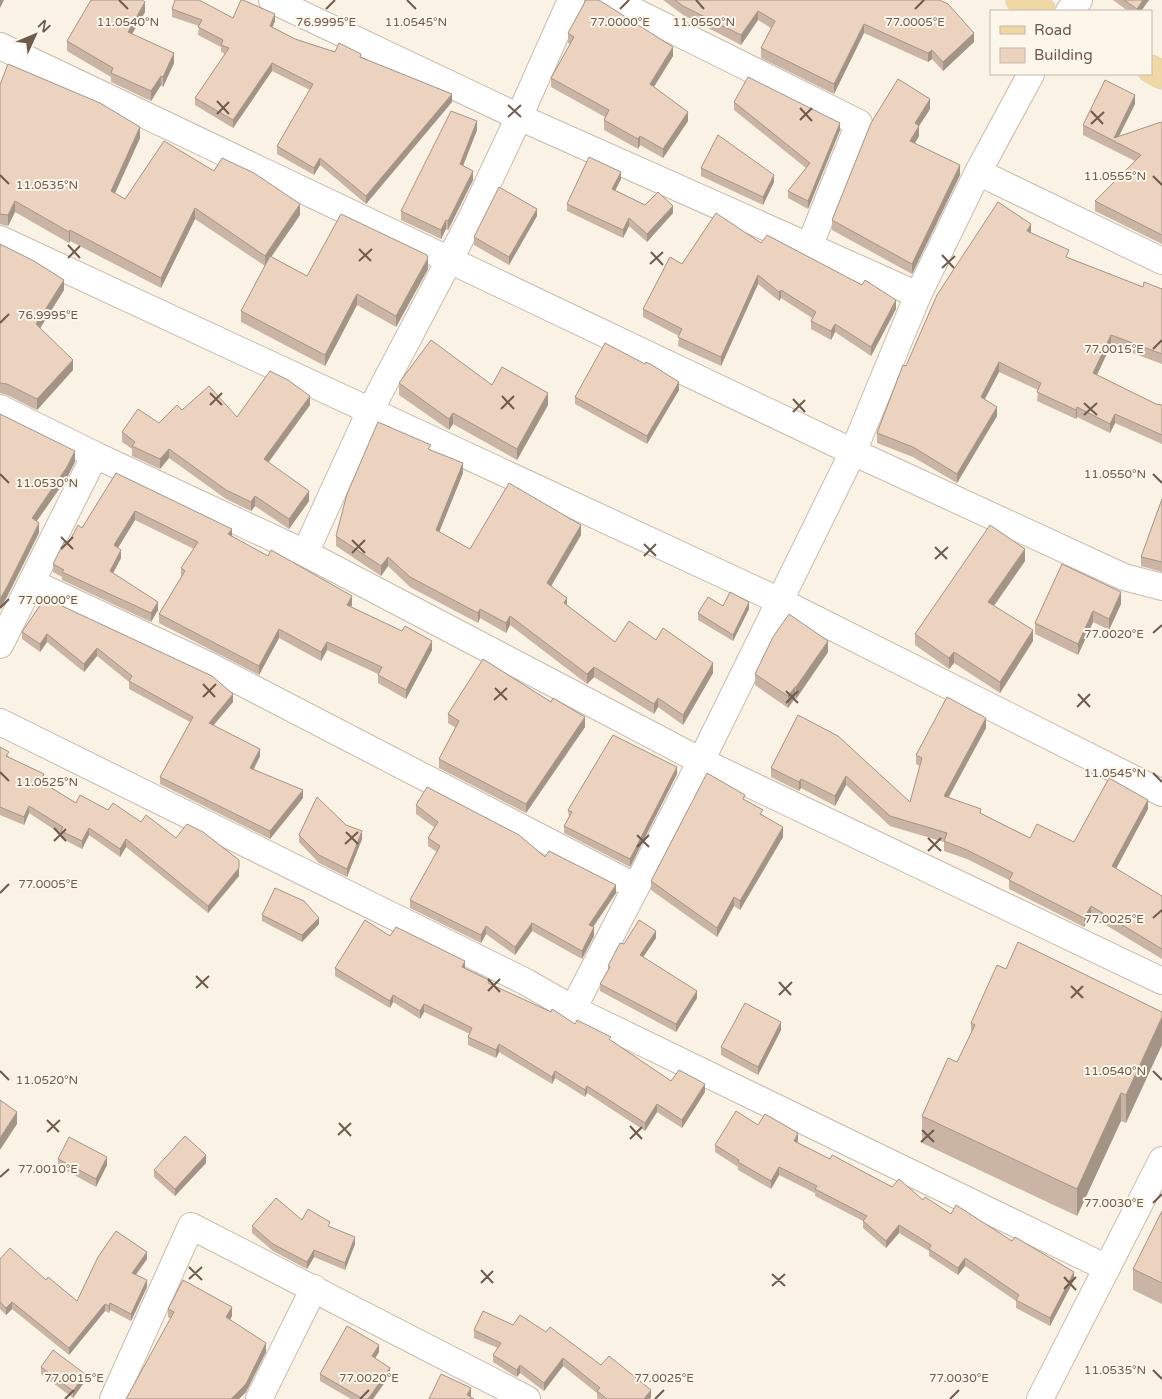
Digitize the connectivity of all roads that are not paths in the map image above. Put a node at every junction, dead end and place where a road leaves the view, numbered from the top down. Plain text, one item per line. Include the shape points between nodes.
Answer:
1 (272, 0) edge
2 (570, 0) edge
3 (612, 0) edge
4 (1020, 0) edge
5 (1079, 0) edge
6 (1040, 10) edge
7 (1070, 10) edge
8 (0, 46) edge
9 (1030, 75) edge
10 (519, 117) junction
11 (978, 172) junction
12 (0, 239) edge
13 (809, 247) junction
14 (449, 260) junction
15 (1162, 261) edge
16 (918, 296) junction
17 (0, 408) edge
18 (371, 409) junction
19 (853, 452) junction
20 (95, 456) junction
21 (305, 554) junction
22 (33, 583) junction
23 (1162, 587) edge
24 (780, 601) junction
25 (0, 645) edge
26 (0, 722) edge
27 (701, 760) junction
28 (1162, 793) edge
29 (636, 887) junction
30 (1162, 981) edge
31 (574, 1009) junction
32 (1162, 1160) edge
33 (1107, 1268) junction
34 (314, 1288) junction
35 (113, 1399) edge
36 (259, 1399) edge
37 (527, 1399) edge
38 (1040, 1399) edge

1 - 10 street
2 - 10 street
3 - 13 street via 859,123
4 - 6 main road
5 - 7 street
8 - 14 street
9 - 11 street
10 - 13 street
10 - 14 street
11 - 15 street
11 - 16 street
12 - 18 street
13 - 16 street
14 - 18 street
14 - 19 street
16 - 19 street
17 - 20 street
18 - 21 street
18 - 24 street
19 - 23 street via 1124,577
19 - 24 street
20 - 21 street
20 - 22 street
21 - 27 street
22 - 25 street
22 - 29 street via 208,666
24 - 27 street
24 - 28 street
26 - 31 street via 526,982
27 - 29 street
27 - 30 street
29 - 31 street
31 - 33 street
32 - 33 street
33 - 38 street
34 - 35 street via 191,1226
34 - 36 street
34 - 37 street

